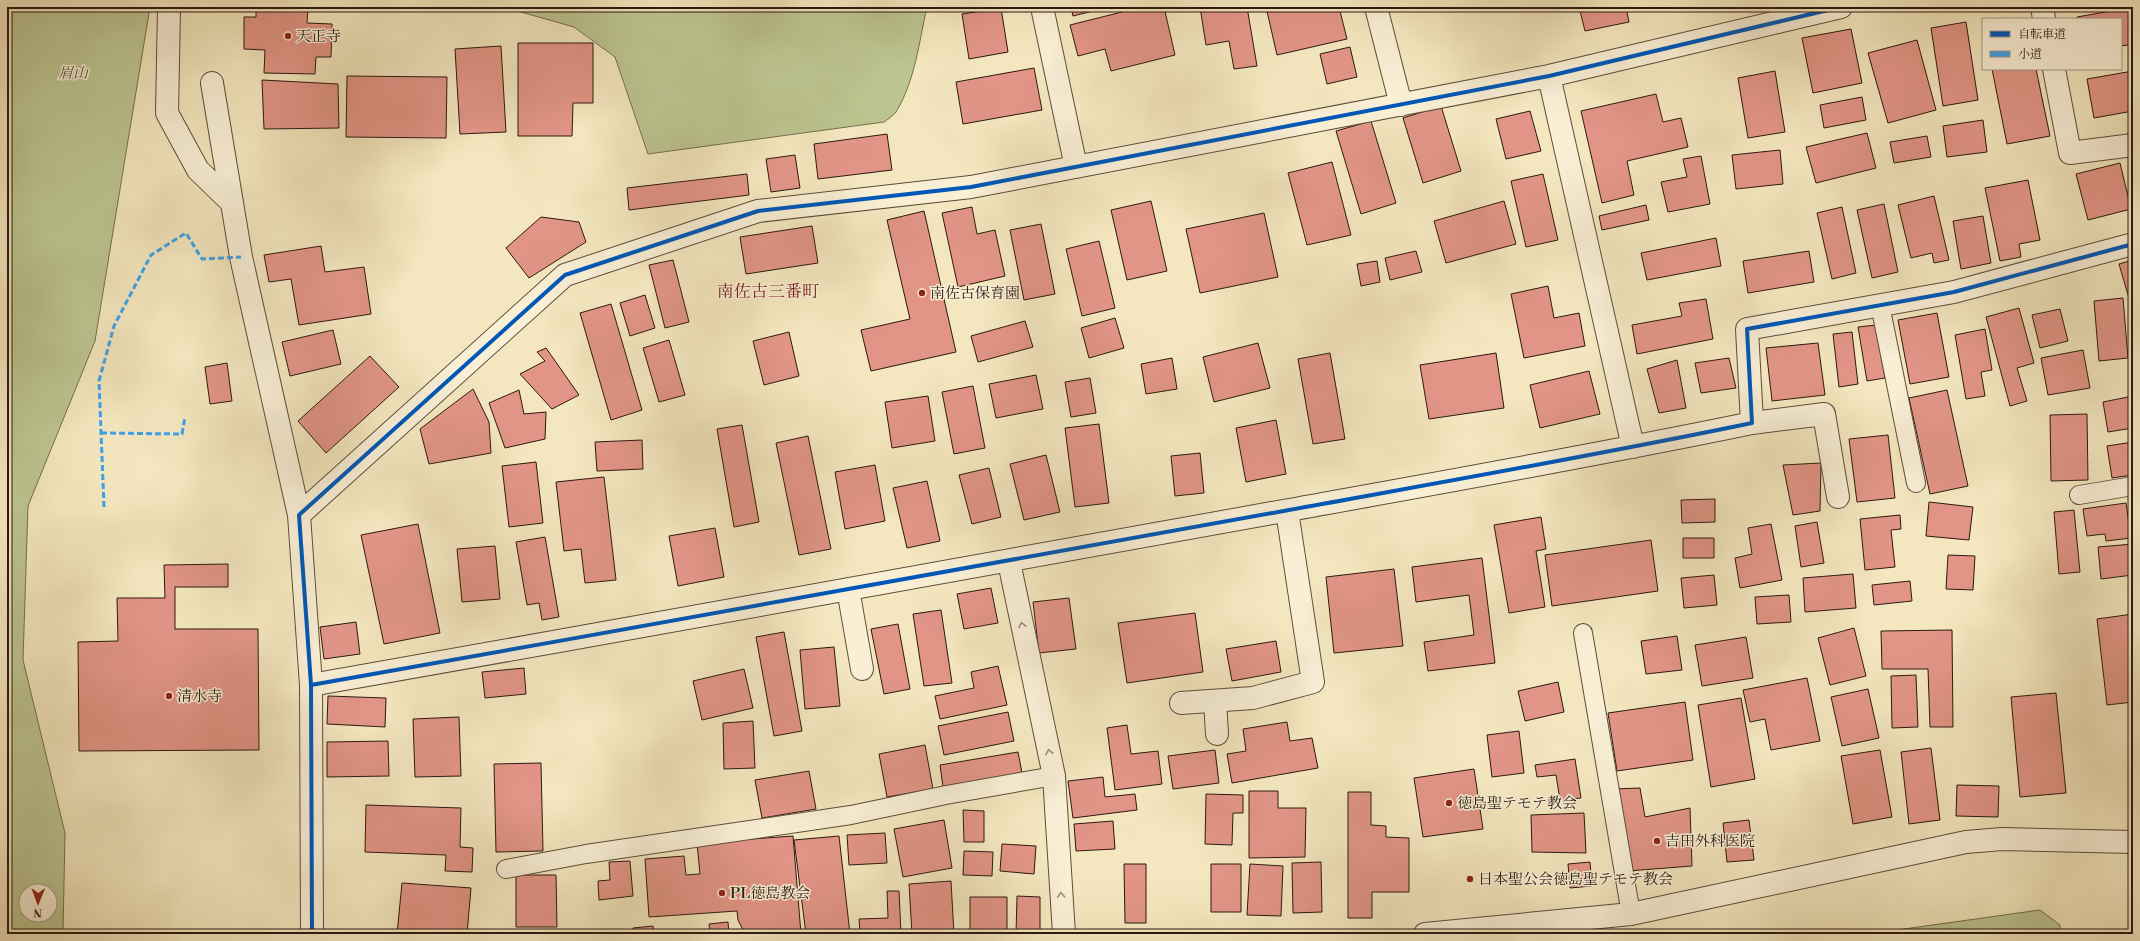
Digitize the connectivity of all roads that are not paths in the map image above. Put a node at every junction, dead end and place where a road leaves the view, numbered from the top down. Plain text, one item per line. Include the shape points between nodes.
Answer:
1 (169, 7) edge
2 (1042, 7) edge
3 (1376, 7) edge
4 (1841, 7) edge
5 (2042, 7) edge
6 (2044, 18) edge
7 (2054, 70) edge
8 (1549, 76) junction
9 (212, 83) dead end
10 (1401, 105) junction
11 (2133, 145) edge
12 (1076, 167) junction
13 (232, 202) junction
14 (2133, 244) edge
15 (1880, 305) junction
16 (1752, 423) junction
17 (1633, 447) junction
18 (1916, 483) dead end
19 (2133, 486) edge
20 (2080, 495) dead end
21 (1838, 497) dead end
22 (1287, 511) junction
23 (299, 515) junction
24 (1009, 562) junction
25 (848, 589) junction
26 (1583, 634) dead end
27 (862, 669) dead end
28 (311, 685) junction
29 (1215, 701) junction
30 (1181, 703) dead end
31 (1217, 734) dead end
32 (1054, 776) junction
33 (2133, 842) edge
34 (506, 869) dead end
35 (1631, 914) junction
36 (312, 934) edge
37 (1064, 934) edge
38 (1425, 934) edge

1 - 13 street via 167,113 198,170
2 - 12 street
3 - 10 street
4 - 8 street
5 - 6 street
7 - 11 street via 2070,153
8 - 10 street
8 - 17 street
9 - 13 street
10 - 12 street
12 - 23 street via 971,187 758,211 565,275
13 - 23 street via 243,267
14 - 15 street via 1954,292
15 - 16 street via 1747,328
15 - 18 lane
16 - 17 street
16 - 21 street via 1824,414
17 - 22 street
19 - 20 lane
22 - 24 street
22 - 29 street via 1313,682 1254,698
23 - 28 street
24 - 25 street
32 -> 24 street
25 - 27 street
25 - 28 street
26 - 35 lane
28 - 36 street
29 - 30 street
29 - 31 street
32 - 34 lane via 851,815 586,854
37 -> 32 street
33 - 35 street via 2002,839 1966,842
35 - 38 street

